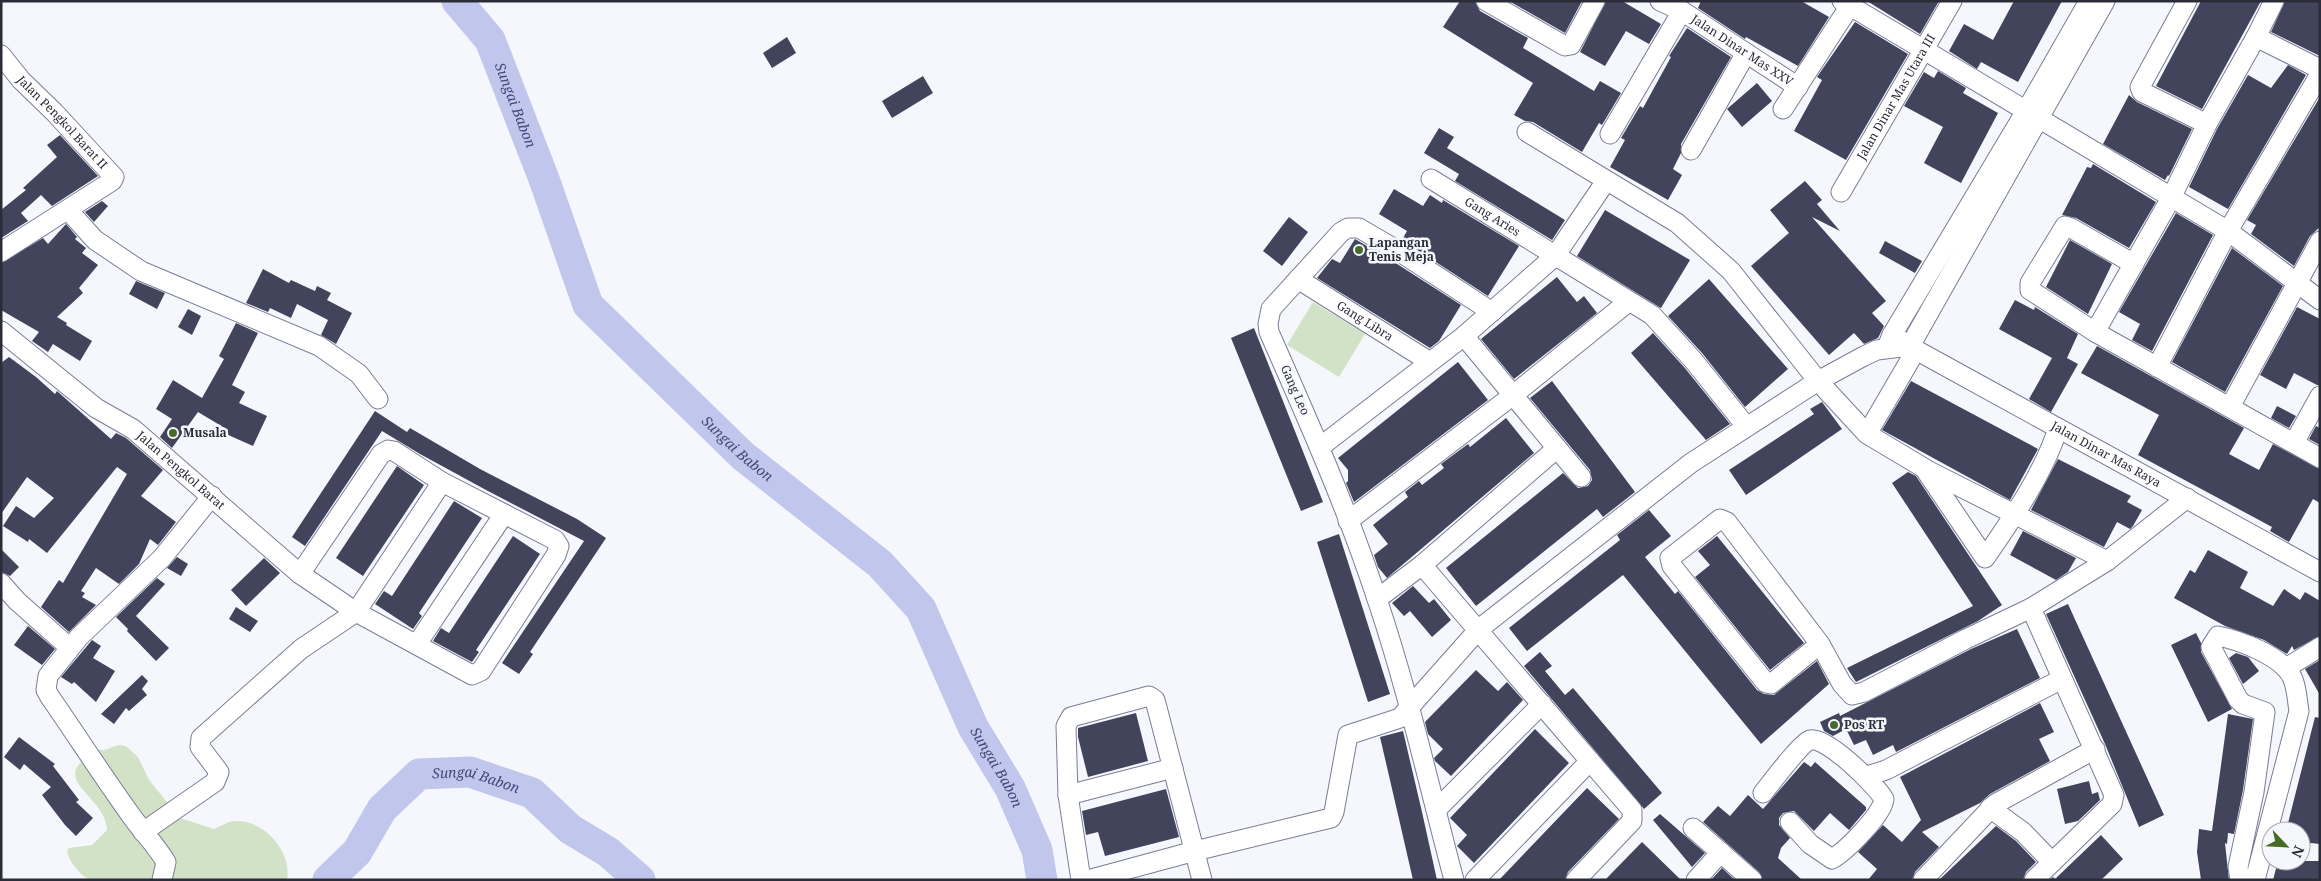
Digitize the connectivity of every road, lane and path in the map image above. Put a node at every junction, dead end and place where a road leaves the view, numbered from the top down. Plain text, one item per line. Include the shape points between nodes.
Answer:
1 (1486, 1) edge
2 (1595, 1) edge
3 (1660, 1) edge
4 (1952, 1) edge
5 (2088, 1) edge
6 (2105, 1) edge
7 (2187, 1) edge
8 (2274, 1) edge
9 (1848, 3) edge
10 (1682, 11) junction
11 (2256, 37) junction
12 (1923, 51) junction
13 (1746, 53) junction
14 (1, 55) edge
15 (2320, 69) edge
16 (2320, 74) edge
17 (1798, 88) junction
18 (1783, 109) dead end
19 (2033, 115) junction
20 (2206, 124) junction
21 (1527, 132) dead end
22 (1610, 134) dead end
23 (1692, 150) dead end
24 (1431, 179) dead end
25 (1606, 181) junction
26 (1841, 192) dead end
27 (2171, 198) junction
28 (68, 210) junction
29 (2228, 231) junction
30 (2320, 242) edge
31 (1, 252) edge
32 (1555, 256) junction
33 (2134, 264) junction
34 (1298, 279) junction
35 (2296, 284) junction
36 (2320, 300) edge
37 (1628, 302) junction
38 (1492, 312) junction
39 (1, 331) edge
40 (2095, 332) junction
41 (1464, 336) junction
42 (1889, 342) junction
43 (1913, 348) junction
44 (1430, 362) junction
45 (2157, 366) junction
46 (1818, 381) junction
47 (1512, 396) junction
48 (2320, 396) edge
49 (378, 399) dead end
50 (2230, 407) junction
51 (1746, 426) junction
52 (2058, 428) junction
53 (1867, 434) junction
54 (2294, 443) junction
55 (1320, 447) junction
56 (1556, 448) junction
57 (2320, 458) edge
58 (1924, 468) junction
59 (1581, 477) dead end
60 (442, 482) junction
61 (212, 496) junction
62 (2187, 498) junction
63 (504, 514) junction
64 (2015, 515) junction
65 (1348, 521) junction
66 (2107, 561) junction
67 (1422, 565) junction
68 (2320, 572) edge
69 (300, 574) junction
70 (1, 583) edge
71 (1377, 599) junction
72 (2031, 608) junction
73 (356, 612) junction
74 (1479, 629) junction
75 (417, 644) junction
76 (1820, 644) junction
77 (2320, 647) edge
78 (70, 648) junction
79 (2286, 668) junction
80 (2062, 679) junction
81 (1542, 704) junction
82 (1409, 708) junction
83 (2299, 711) junction
84 (2265, 712) junction
85 (2095, 749) junction
86 (1590, 761) junction
87 (1173, 768) junction
88 (1867, 776) junction
89 (1763, 792) dead end
90 (1068, 795) junction
91 (1990, 808) junction
92 (1436, 810) junction
93 (1790, 822) dead end
94 (1693, 828) dead end
95 (143, 832) junction
96 (1195, 851) junction
97 (1721, 852) junction
98 (2052, 862) junction
99 (162, 880) edge
100 (1081, 880) edge
101 (1088, 880) edge
102 (1202, 880) edge
103 (1454, 880) edge
104 (1475, 880) edge
105 (1576, 880) edge
106 (1696, 880) edge
107 (1752, 880) edge
108 (1923, 880) edge
109 (2034, 880) edge
110 (2240, 880) edge
111 (2255, 880) edge

1 - 2 street via 1565,46 1571,45
3 - 10 street, Jalan Dinar Mas XXV
4 - 12 street, Jalan Dinar Mas Utara III
5 - 19 street
6 - 19 street
7 - 20 street via 2140,87 2142,92
8 - 11 street
9 - 12 street
9 - 17 street
10 - 13 street, Jalan Dinar Mas XXV
10 - 22 street
11 - 15 street
11 - 20 street
12 - 19 street
12 - 26 street, Jalan Dinar Mas Utara III
13 - 17 street, Jalan Dinar Mas XXV
13 - 23 street
14 - 28 street, Jalan Pengkol Barat II via 113,175 112,181
16 - 29 street
17 - 18 street
19 - 27 street
19 - 42 street
19 - 43 street
20 - 27 street
21 - 25 street
24 - 32 street, Gang Aries
25 - 32 street
25 - 46 street via 1677,223 1731,271
27 - 29 street
27 - 33 street
28 - 31 street, Jalan Pengkol Barat II
28 - 49 street via 95,240 141,271 320,346 359,374
29 - 35 street
29 - 45 street
30 - 35 street
32 - 37 street, Gang Aries
32 - 38 street
33 - 40 street
33 - 40 street via 2065,226 2030,283 2032,292
34 - 38 street via 1341,232 1359,228
34 - 44 street, Gang Libra
34 - 55 street, Gang Leo via 1271,309 1269,332
35 - 36 street
35 - 50 street
37 - 47 street
37 - 51 street, Gang Aries via 1652,315
38 - 41 street
39 - 61 street, Jalan Pengkol Barat via 96,408 133,429
40 - 45 street
41 - 44 street
41 - 47 street
42 - 43 street, Jalan Dinar Mas Raya
42 - 46 street
43 - 52 street, Jalan Dinar Mas Raya
43 - 53 street
44 - 55 street
45 - 50 street
46 - 51 street
46 - 53 street
47 - 56 street
47 - 65 street
48 - 54 street
50 - 54 street
51 - 74 street via 1691,462
52 - 62 street, Jalan Dinar Mas Raya
52 - 64 street
53 - 58 street
54 - 57 street
55 - 65 street, Gang Leo
56 - 59 street
56 - 67 street
58 - 64 street
58 - 64 street via 1985,558
60 - 63 street
60 - 69 street via 388,450 382,454
60 - 73 street
61 - 69 street, Jalan Pengkol Barat
61 - 78 street via 162,558
62 - 66 street
62 - 68 street, Jalan Dinar Mas Raya
63 - 75 street
63 - 75 street, Jalan Pengkol Barat via 555,540 559,546 481,671 472,674
64 - 66 street
65 - 71 street, Gang Leo
66 - 72 street
67 - 71 street
67 - 74 street
69 - 73 street, Jalan Pengkol Barat
70 - 78 street
71 - 82 street, Gang Leo
72 - 76 street via 1864,692 1852,695 1842,684
72 - 80 street
73 - 75 street, Jalan Pengkol Barat
73 - 95 street via 301,649 200,738 200,747 219,776
74 - 81 street
74 - 82 street
76 - 76 street via 1727,522 1720,519 1670,558 1672,566 1766,683 1771,684
77 - 79 street
78 - 95 street via 48,676 46,690
79 - 83 street via 2293,678
79 - 84 street via 2281,662 2234,639 2218,636 2211,647 2238,699
80 - 85 street
80 - 88 street via 1886,770
81 - 86 street
81 - 92 street
82 - 92 street, Gang Leo
82 - 96 street via 1400,718 1346,737 1331,818
83 - 84 street
83 - 111 street
84 - 110 street via 2254,792 2238,868
85 - 91 street
85 - 98 street via 2114,795 2112,804
86 - 104 street
86 - 105 street via 1632,810 1633,817
87 - 90 street
87 - 90 street via 1155,700 1149,696 1071,717 1066,726
87 - 96 street
88 - 89 street via 1824,743 1814,740 1808,741
88 - 93 street via 1881,794 1884,804 1832,859 1810,844
90 - 100 street
91 - 98 street via 2022,832
91 - 108 street
92 - 103 street, Gang Leo
94 - 97 street
95 - 99 street via 166,862
96 - 101 street
96 - 102 street
97 - 106 street
97 - 107 street
98 - 109 street

